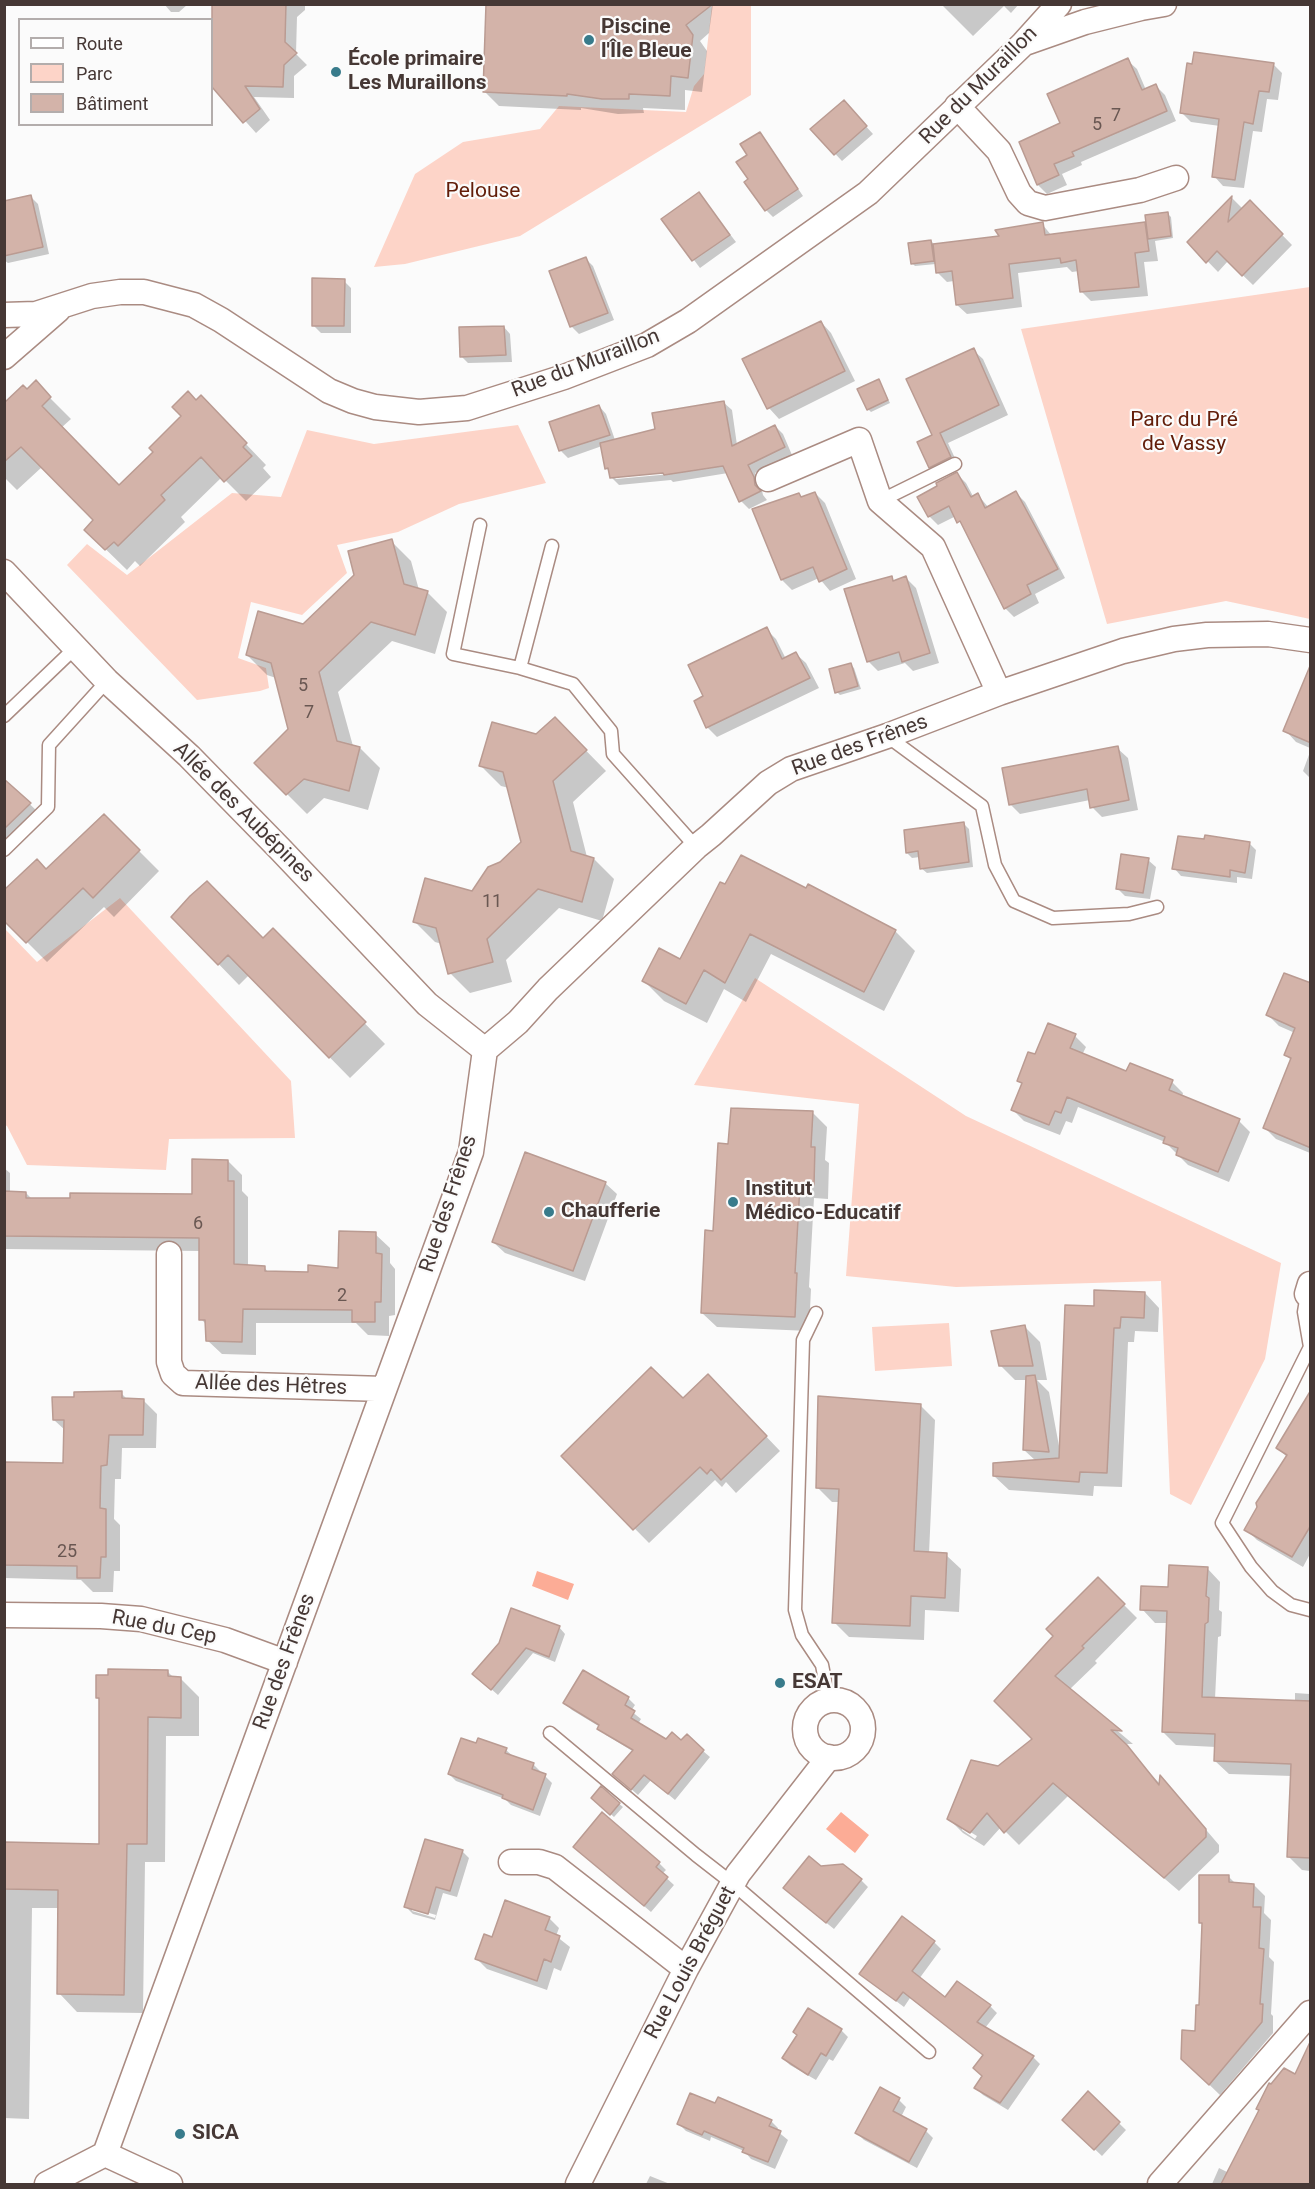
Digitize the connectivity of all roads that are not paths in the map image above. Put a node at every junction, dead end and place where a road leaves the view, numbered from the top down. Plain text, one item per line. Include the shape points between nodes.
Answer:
1 (1059, 4) edge
2 (1164, 4) edge
3 (1022, 45) junction
4 (957, 106) junction
5 (1176, 178) dead end
6 (62, 306) junction
7 (4, 315) edge
8 (4, 357) edge
9 (955, 464) dead end
10 (768, 479) dead end
11 (880, 501) junction
12 (480, 525) dead end
13 (552, 546) dead end
14 (4, 572) edge
15 (1311, 640) edge
16 (75, 648) junction
17 (520, 668) junction
18 (107, 681) junction
19 (999, 693) junction
20 (4, 716) edge
21 (888, 736) junction
22 (696, 847) junction
23 (4, 850) edge
24 (1157, 907) dead end
25 (485, 1050) junction
26 (169, 1254) dead end
27 (1309, 1291) edge
28 (816, 1313) dead end
29 (384, 1389) junction
30 (1311, 1610) edge
31 (4, 1615) edge
32 (285, 1662) junction
33 (828, 1701) junction
34 (550, 1733) dead end
35 (829, 1757) junction
36 (512, 1862) dead end
37 (732, 1883) junction
38 (686, 1969) junction
39 (1311, 2013) edge
40 (929, 2052) dead end
41 (105, 2154) junction
42 (47, 2184) edge
43 (170, 2184) edge
44 (578, 2184) edge
45 (1160, 2184) edge

1 - 3 street, Rue du Muraillon
2 - 3 street via 1085,22
3 - 4 street, Rue du Muraillon
4 - 5 street via 999,151 1028,203 1045,208 1140,190
4 - 6 street, Rue du Muraillon via 868,193 688,321 638,348 467,408 419,412 353,401 328,391 221,320 194,305 168,297 120,291
6 - 7 street, Rue du Muraillon via 36,314
6 - 8 street, Rue du Muraillon
9 - 11 lane
10 - 11 street via 859,440
11 - 19 street via 933,547
12 - 17 lane via 453,654
13 - 17 lane
14 - 16 street, Allée des Aubépines
15 - 19 street, Rue des Frênes via 1241,633 1174,639 1124,651
16 - 18 street, Allée des Aubépines
16 - 20 lane
17 - 22 lane via 573,684 611,731 613,754
18 - 23 lane via 49,745 48,807
18 - 25 street, Allée des Aubépines via 189,756 427,1004
19 - 21 street, Rue des Frênes
21 - 22 street, Rue des Frênes via 792,769 768,783
21 - 24 lane via 982,806 994,865 1014,901 1053,918 1129,914
22 - 25 street, Rue des Frênes
25 - 29 street, Rue des Frênes via 471,1152
26 - 29 street, Allée des Hêtres via 170,1362 173,1374 183,1383
27 - 30 lane via 1304,1312 1310,1347 1222,1522 1272,1591 1291,1605
28 - 33 lane via 803,1340 795,1610 802,1635 822,1665
29 - 32 street, Rue des Frênes
31 - 32 street, Rue du Cep via 141,1619 225,1640
32 - 41 street, Rue des Frênes
33 - 35 street via 810,1712 805,1730 812,1748
33 - 35 street via 836,1699 853,1707 863,1730 856,1748
34 - 37 lane
35 - 37 street, Rue Louis Bréguet
36 - 38 street via 539,1862 555,1867
37 - 38 street, Rue Louis Bréguet
37 - 40 lane
38 - 44 street, Rue Louis Bréguet
39 - 45 street
41 - 42 street
41 - 43 street

